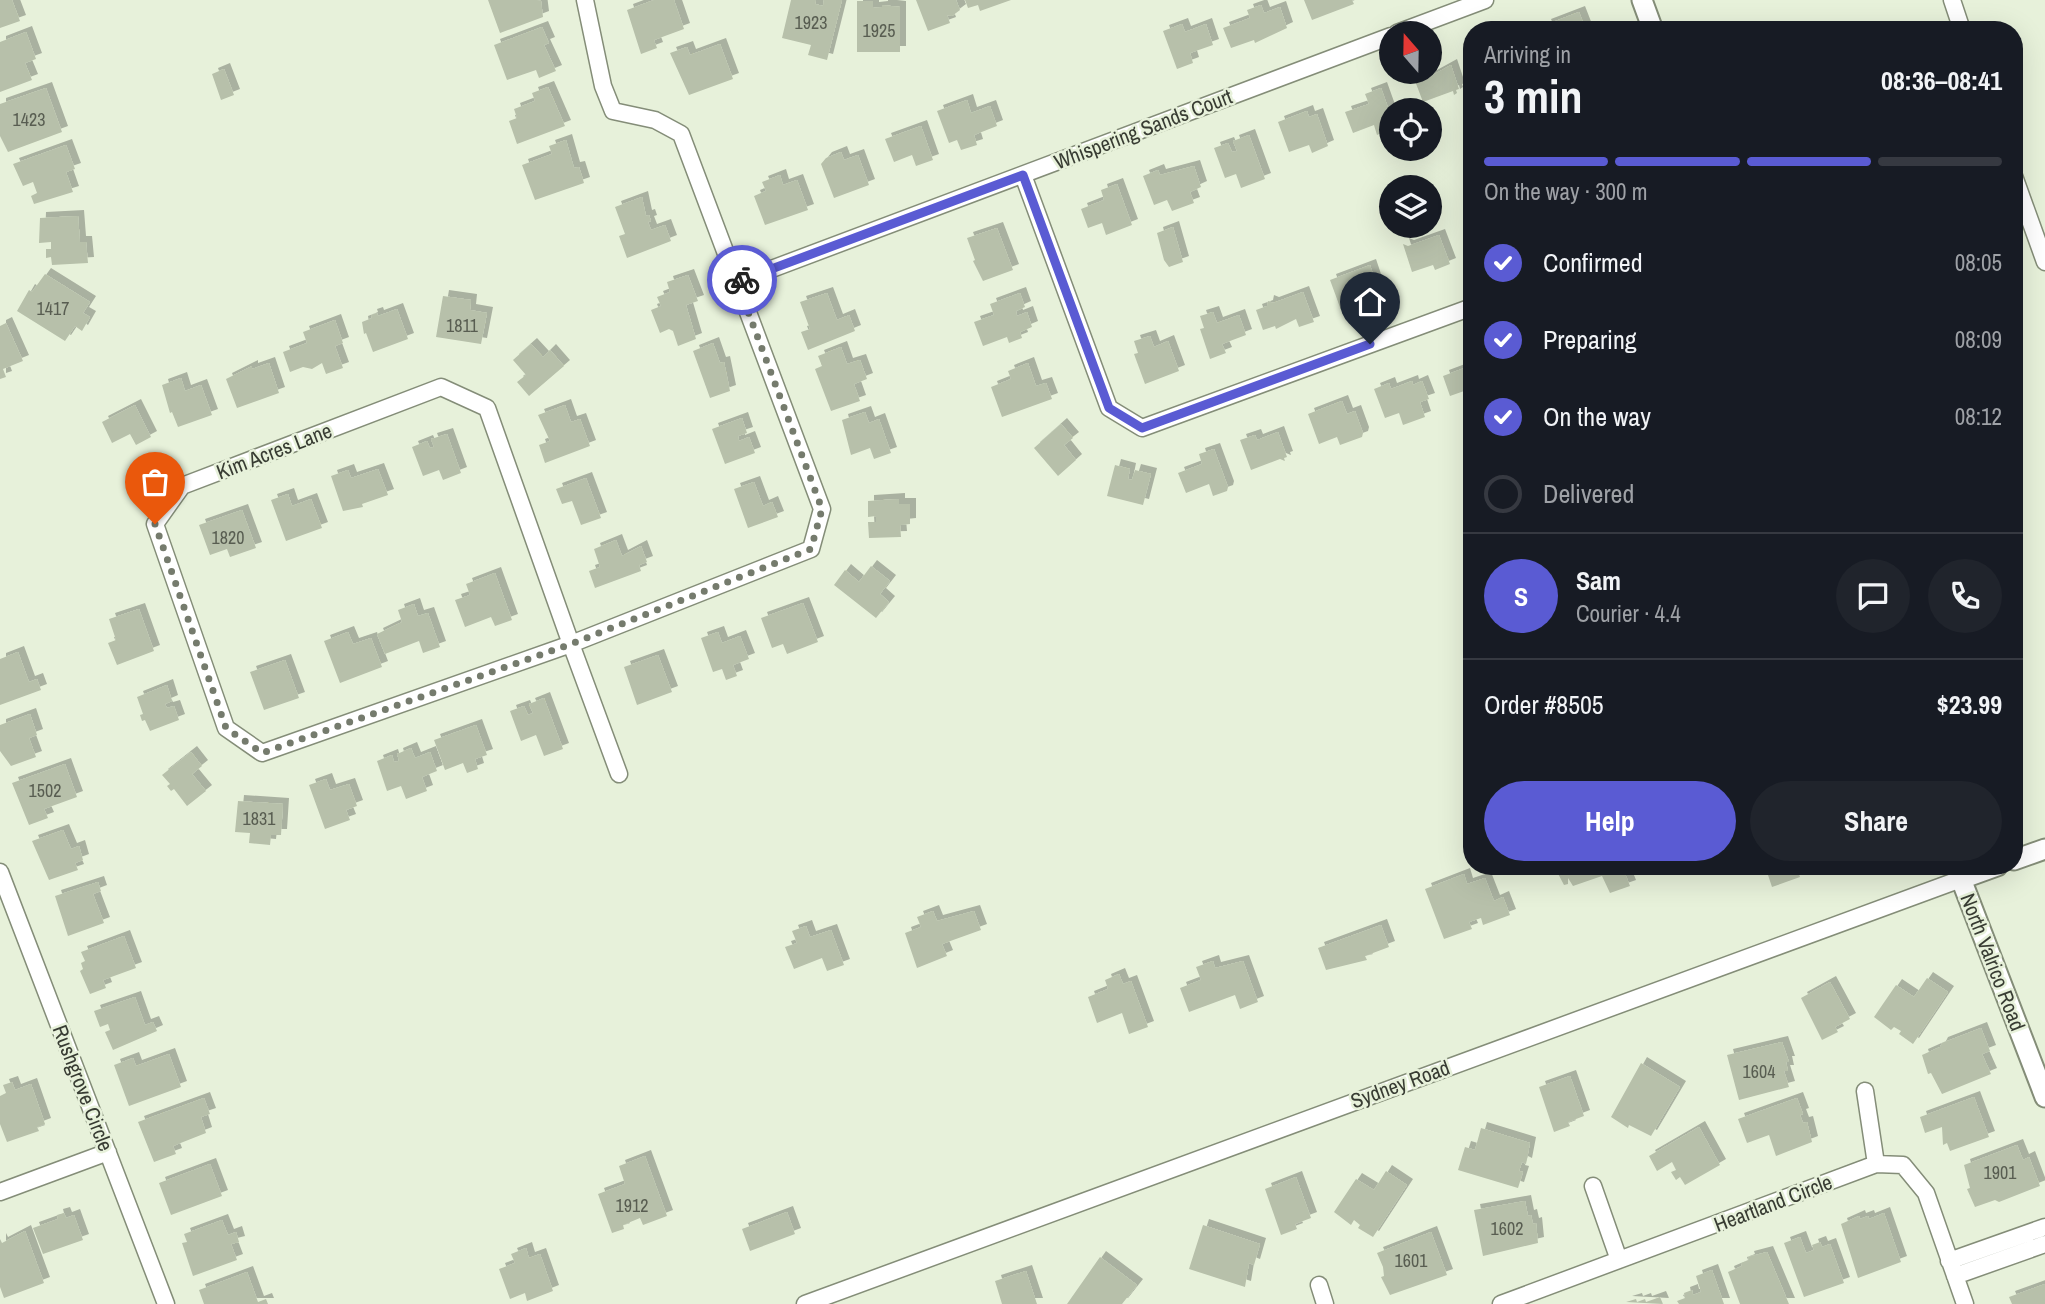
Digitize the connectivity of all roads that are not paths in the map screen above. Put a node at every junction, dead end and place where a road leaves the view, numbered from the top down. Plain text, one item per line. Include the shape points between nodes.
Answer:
1 (584, 0) edge
2 (1485, 0) edge
3 (1642, 0) edge
4 (1952, 0) edge
5 (1429, 21) edge
6 (1650, 21) edge
7 (1959, 21) edge
8 (1379, 41) edge
9 (1023, 175) junction
10 (2023, 201) edge
11 (2045, 262) edge
12 (737, 282) junction
13 (1463, 310) edge
14 (571, 644) junction
15 (619, 775) dead end
16 (2045, 849) edge
17 (2023, 857) edge
18 (0, 872) edge
19 (1953, 875) edge
20 (1959, 875) edge
21 (1865, 1091) dead end
22 (2045, 1097) edge
23 (108, 1152) junction
24 (1876, 1164) junction
25 (1593, 1186) dead end
26 (0, 1192) edge
27 (2045, 1227) edge
28 (2045, 1244) edge
29 (1619, 1260) junction
30 (1952, 1269) junction
31 (1319, 1285) dead end
32 (166, 1304) edge
33 (805, 1304) edge
34 (1325, 1304) edge
35 (1501, 1304) edge
36 (1965, 1304) edge

1 - 12 street, Kim Acres Lane via 613,111 672,127 681,134
2 - 5 street
3 - 6 street
4 - 7 street
8 - 9 street, Whispering Sands Court
9 - 12 street, Whispering Sands Court
9 - 13 street via 1109,408 1142,428
10 - 11 street
12 - 14 street, Kim Acres Lane via 822,509 811,549
14 - 14 street, Kim Acres Lane via 262,753 226,728 155,524 182,486 441,387 487,408
14 - 15 street, Kim Acres Lane
16 - 17 street
18 - 23 street, Rushgrove Circle
19 - 33 street, Sydney Road
20 - 22 street, North Valrico Road
21 - 24 street
23 - 26 street
23 - 32 street, Rushgrove Circle
24 - 29 street, Heartland Circle
24 - 30 street via 1903,1165 1926,1193
25 - 29 street
27 - 30 street
28 - 30 street
29 - 35 street, Heartland Circle
30 - 36 street
31 - 34 street

